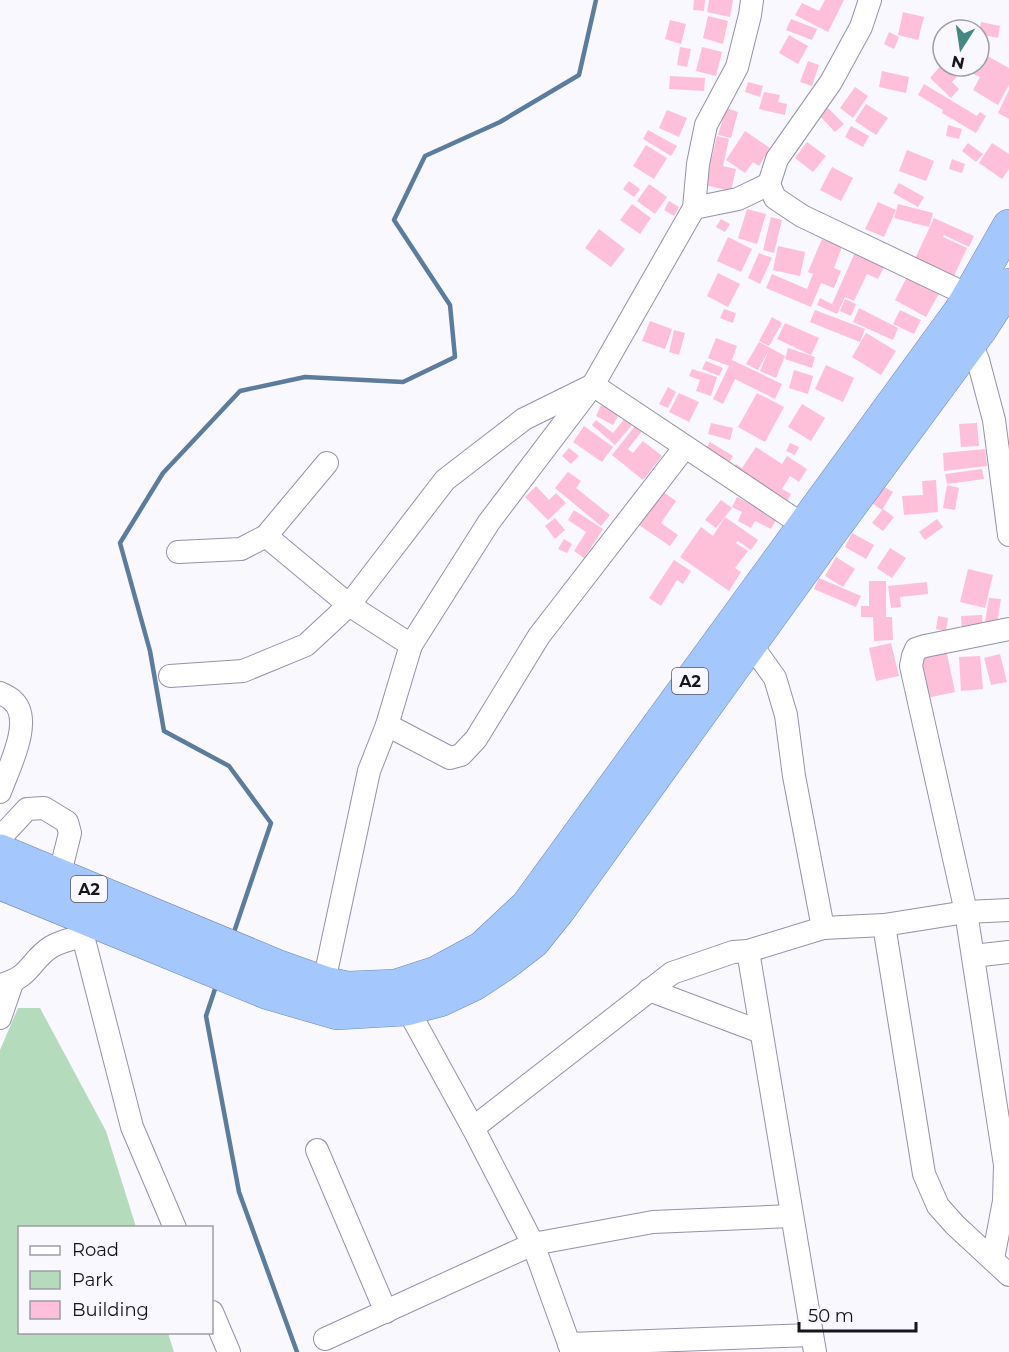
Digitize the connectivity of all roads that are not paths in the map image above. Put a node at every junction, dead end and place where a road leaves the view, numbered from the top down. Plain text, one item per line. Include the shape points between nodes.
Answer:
1 (752, 0) edge
2 (870, 0) edge
3 (769, 184) junction
4 (694, 208) junction
5 (1009, 226) edge
6 (1009, 285) edge
7 (970, 296) junction
8 (959, 335) junction
9 (593, 385) junction
10 (685, 447) junction
11 (327, 463) dead end
12 (803, 525) junction
13 (1009, 535) edge
14 (266, 536) junction
15 (178, 552) dead end
16 (349, 605) junction
17 (1009, 629) edge
18 (740, 635) junction
19 (411, 645) junction
20 (170, 676) dead end
21 (0, 693) edge
22 (387, 725) junction
23 (0, 792) edge
24 (0, 838) edge
25 (0, 851) edge
26 (59, 877) junction
27 (0, 883) edge
28 (1009, 910) edge
29 (966, 912) junction
30 (91, 917) junction
31 (884, 925) junction
32 (823, 928) junction
33 (748, 951) junction
34 (1009, 952) edge
35 (973, 956) junction
36 (6, 984) edge
37 (649, 990) junction
38 (322, 995) junction
39 (401, 997) junction
40 (0, 1018) edge
41 (761, 1032) junction
42 (473, 1128) junction
43 (317, 1150) dead end
44 (792, 1216) junction
45 (175, 1226) edge
46 (533, 1244) junction
47 (1001, 1267) edge
48 (386, 1312) junction
49 (213, 1315) edge
50 (325, 1339) dead end
51 (813, 1344) edge
52 (224, 1348) edge
53 (570, 1348) edge

1 - 4 street via 737,67 706,125
2 - 3 street via 861,27 831,82 777,159
3 - 4 street via 738,199
3 - 7 street via 775,198 802,216
4 - 9 street
5 - 7 highway, A2
6 - 8 highway, A2
7 - 8 highway, A2
8 - 12 highway, A2
8 - 13 street via 978,360 994,420
8 - 18 highway, A2
9 - 10 street
9 - 16 street via 524,419 445,480
9 - 19 street via 489,522
10 - 12 street
10 - 22 street via 539,636 476,740 461,754 450,758
11 - 14 street
12 - 18 highway, A2
14 - 15 street via 241,549
14 - 16 street
16 - 19 street
16 - 20 street via 306,645 243,671
17 - 29 street via 916,649 911,666
18 - 32 street via 775,678 786,715
18 - 39 highway, A2 via 527,906 482,948
19 - 22 street
21 - 23 street via 13,700 21,713 22,728
22 - 38 street via 369,771
24 - 26 street via 27,809 44,808 67,822 70,834
25 - 26 highway, A2
26 - 30 highway, A2
27 - 30 highway, A2
28 - 29 street
29 - 31 street
29 - 35 street
30 - 36 street via 50,947 26,973
30 - 38 highway, A2 via 172,939
30 - 45 street via 132,1127
31 - 32 street
31 - 47 street via 924,1174 938,1206
32 - 33 street
33 - 37 street via 733,952 672,973
33 - 41 street
34 - 35 street
35 - 47 street via 1005,1165
36 - 40 street
37 - 41 street
37 - 42 street
38 - 39 highway, A2 via 348,988
39 - 42 street
41 - 44 street
42 - 46 street
43 - 48 street
44 - 46 street via 653,1222
44 - 51 street
46 - 48 street
46 - 53 street
48 - 50 street
49 - 52 street
51 - 53 street

